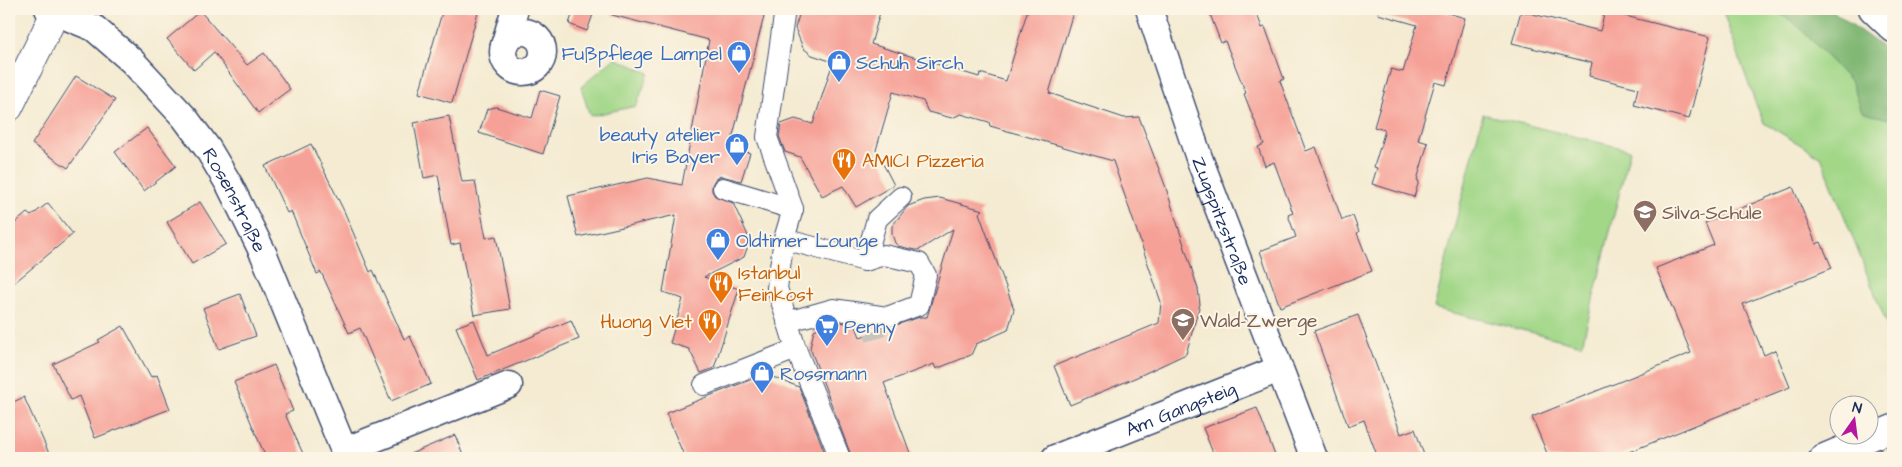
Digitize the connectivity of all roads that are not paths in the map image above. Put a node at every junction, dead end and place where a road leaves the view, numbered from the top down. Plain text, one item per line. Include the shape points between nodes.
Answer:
1 (514, 9) edge
2 (785, 9) edge
3 (1150, 9) edge
4 (1872, 9) edge
5 (54, 10) edge
6 (1893, 29) edge
7 (504, 46) dead end
8 (9, 107) edge
9 (723, 188) dead end
10 (901, 197) dead end
11 (793, 209) junction
12 (784, 239) junction
13 (866, 261) junction
14 (787, 322) junction
15 (796, 349) junction
16 (1279, 369) junction
17 (508, 385) dead end
18 (704, 385) dead end
19 (1893, 428) edge
20 (346, 454) edge
21 (840, 458) edge
22 (1055, 458) edge
23 (1314, 458) edge
24 (1822, 458) edge

1 - 7 street
2 - 11 street via 767,137
3 - 16 street, Zugspitzstraße via 1196,149
4 - 6 street
5 - 8 street
5 - 20 street, Rosenstraße via 94,28 132,61 185,118 208,149 264,255
9 - 11 street
10 - 13 street via 877,219
11 - 12 street
12 - 13 street
12 - 14 street via 777,288
13 - 14 street via 884,256 919,263 926,275 919,305 871,323 833,309
14 - 15 street
15 - 18 street
15 - 21 street
16 - 22 street, Am Gangsteig
16 - 23 street, Zugspitzstraße
17 - 20 street, Rosenstraße
19 - 24 street

